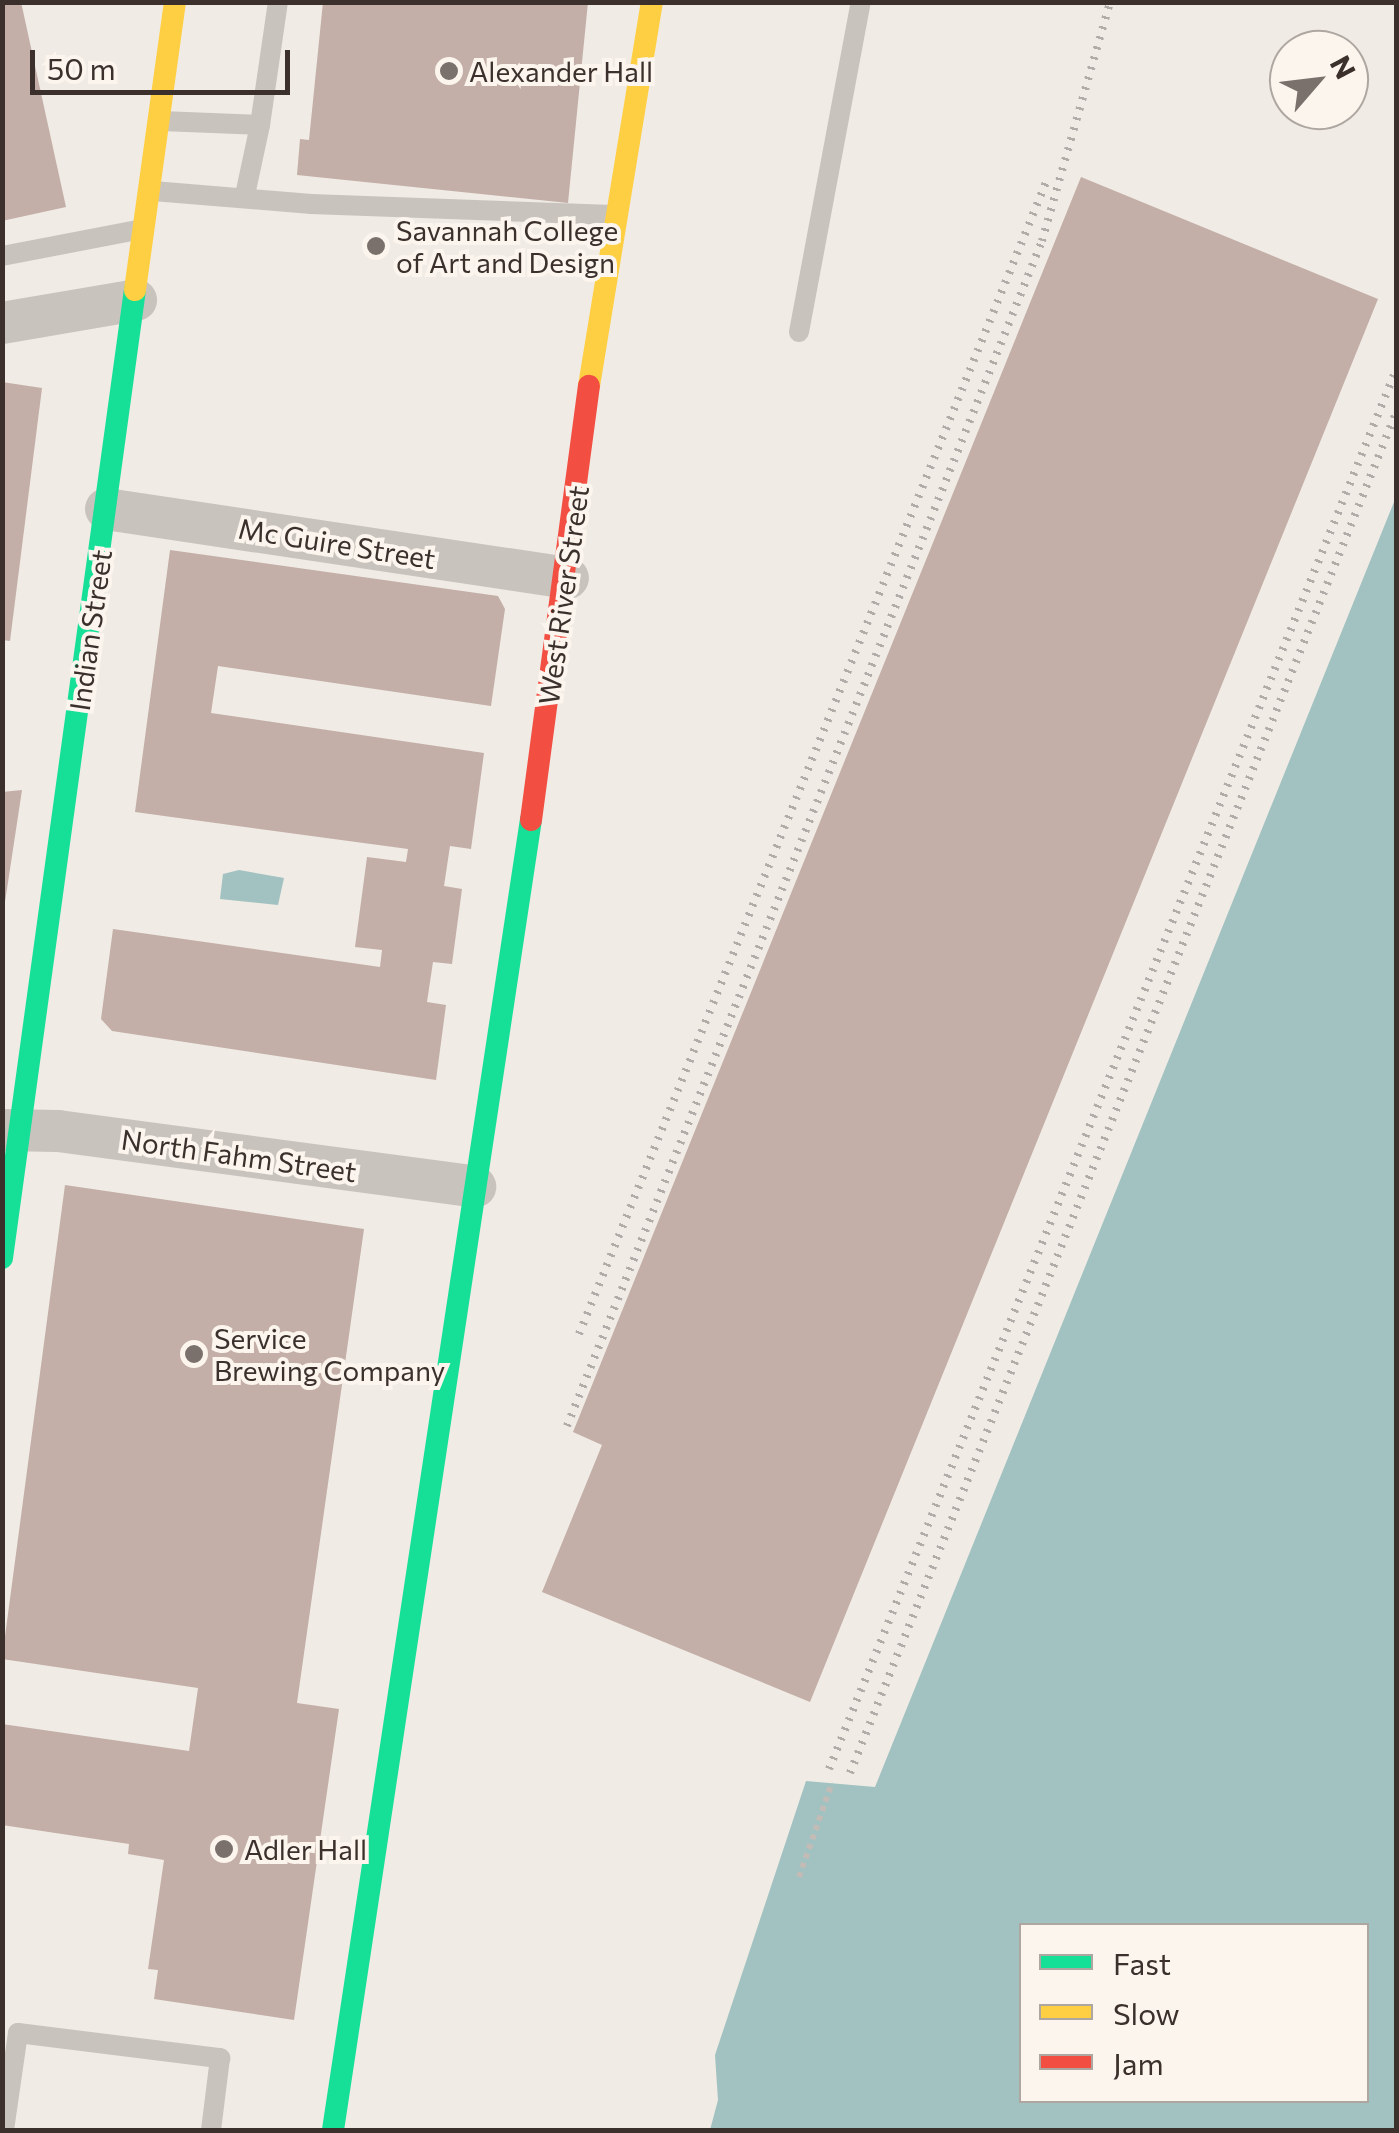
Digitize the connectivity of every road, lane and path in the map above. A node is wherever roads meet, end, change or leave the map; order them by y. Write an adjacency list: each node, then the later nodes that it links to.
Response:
1 (174, 2): 5 (street, Indian Street)
2 (278, 2): 6 (lane)
3 (652, 2): 9 (street, West River Street)
4 (861, 2): 14 (lane)
5 (159, 121): 6 (lane); 7 (street, Indian Street)
6 (260, 125): 8 (lane)
7 (151, 190): 8 (lane); 10 (street, Indian Street)
8 (245, 195): 9 (lane)
9 (616, 215): 16 (street, West River Street)
10 (146, 228): 11 (lane); 12 (street, Indian Street)
11 (2, 256)
12 (136, 300): 13 (street); 15 (street, Indian Street)
13 (2, 323)
14 (798, 332)
15 (106, 509): 16 (street, Mc Guire Street); 17 (street, Indian Street)
16 (568, 578): 18 (street, West River Street)
17 (12, 1128): 18 (street, North Fahm Street); 19 (street, Indian Street)
18 (475, 1187): 24 (street, West River Street)
19 (2, 1258)
20 (832, 1783): 21 (path)
21 (799, 1876)
22 (4, 2130): 23 (lane)
23 (211, 2130)
24 (333, 2130)

